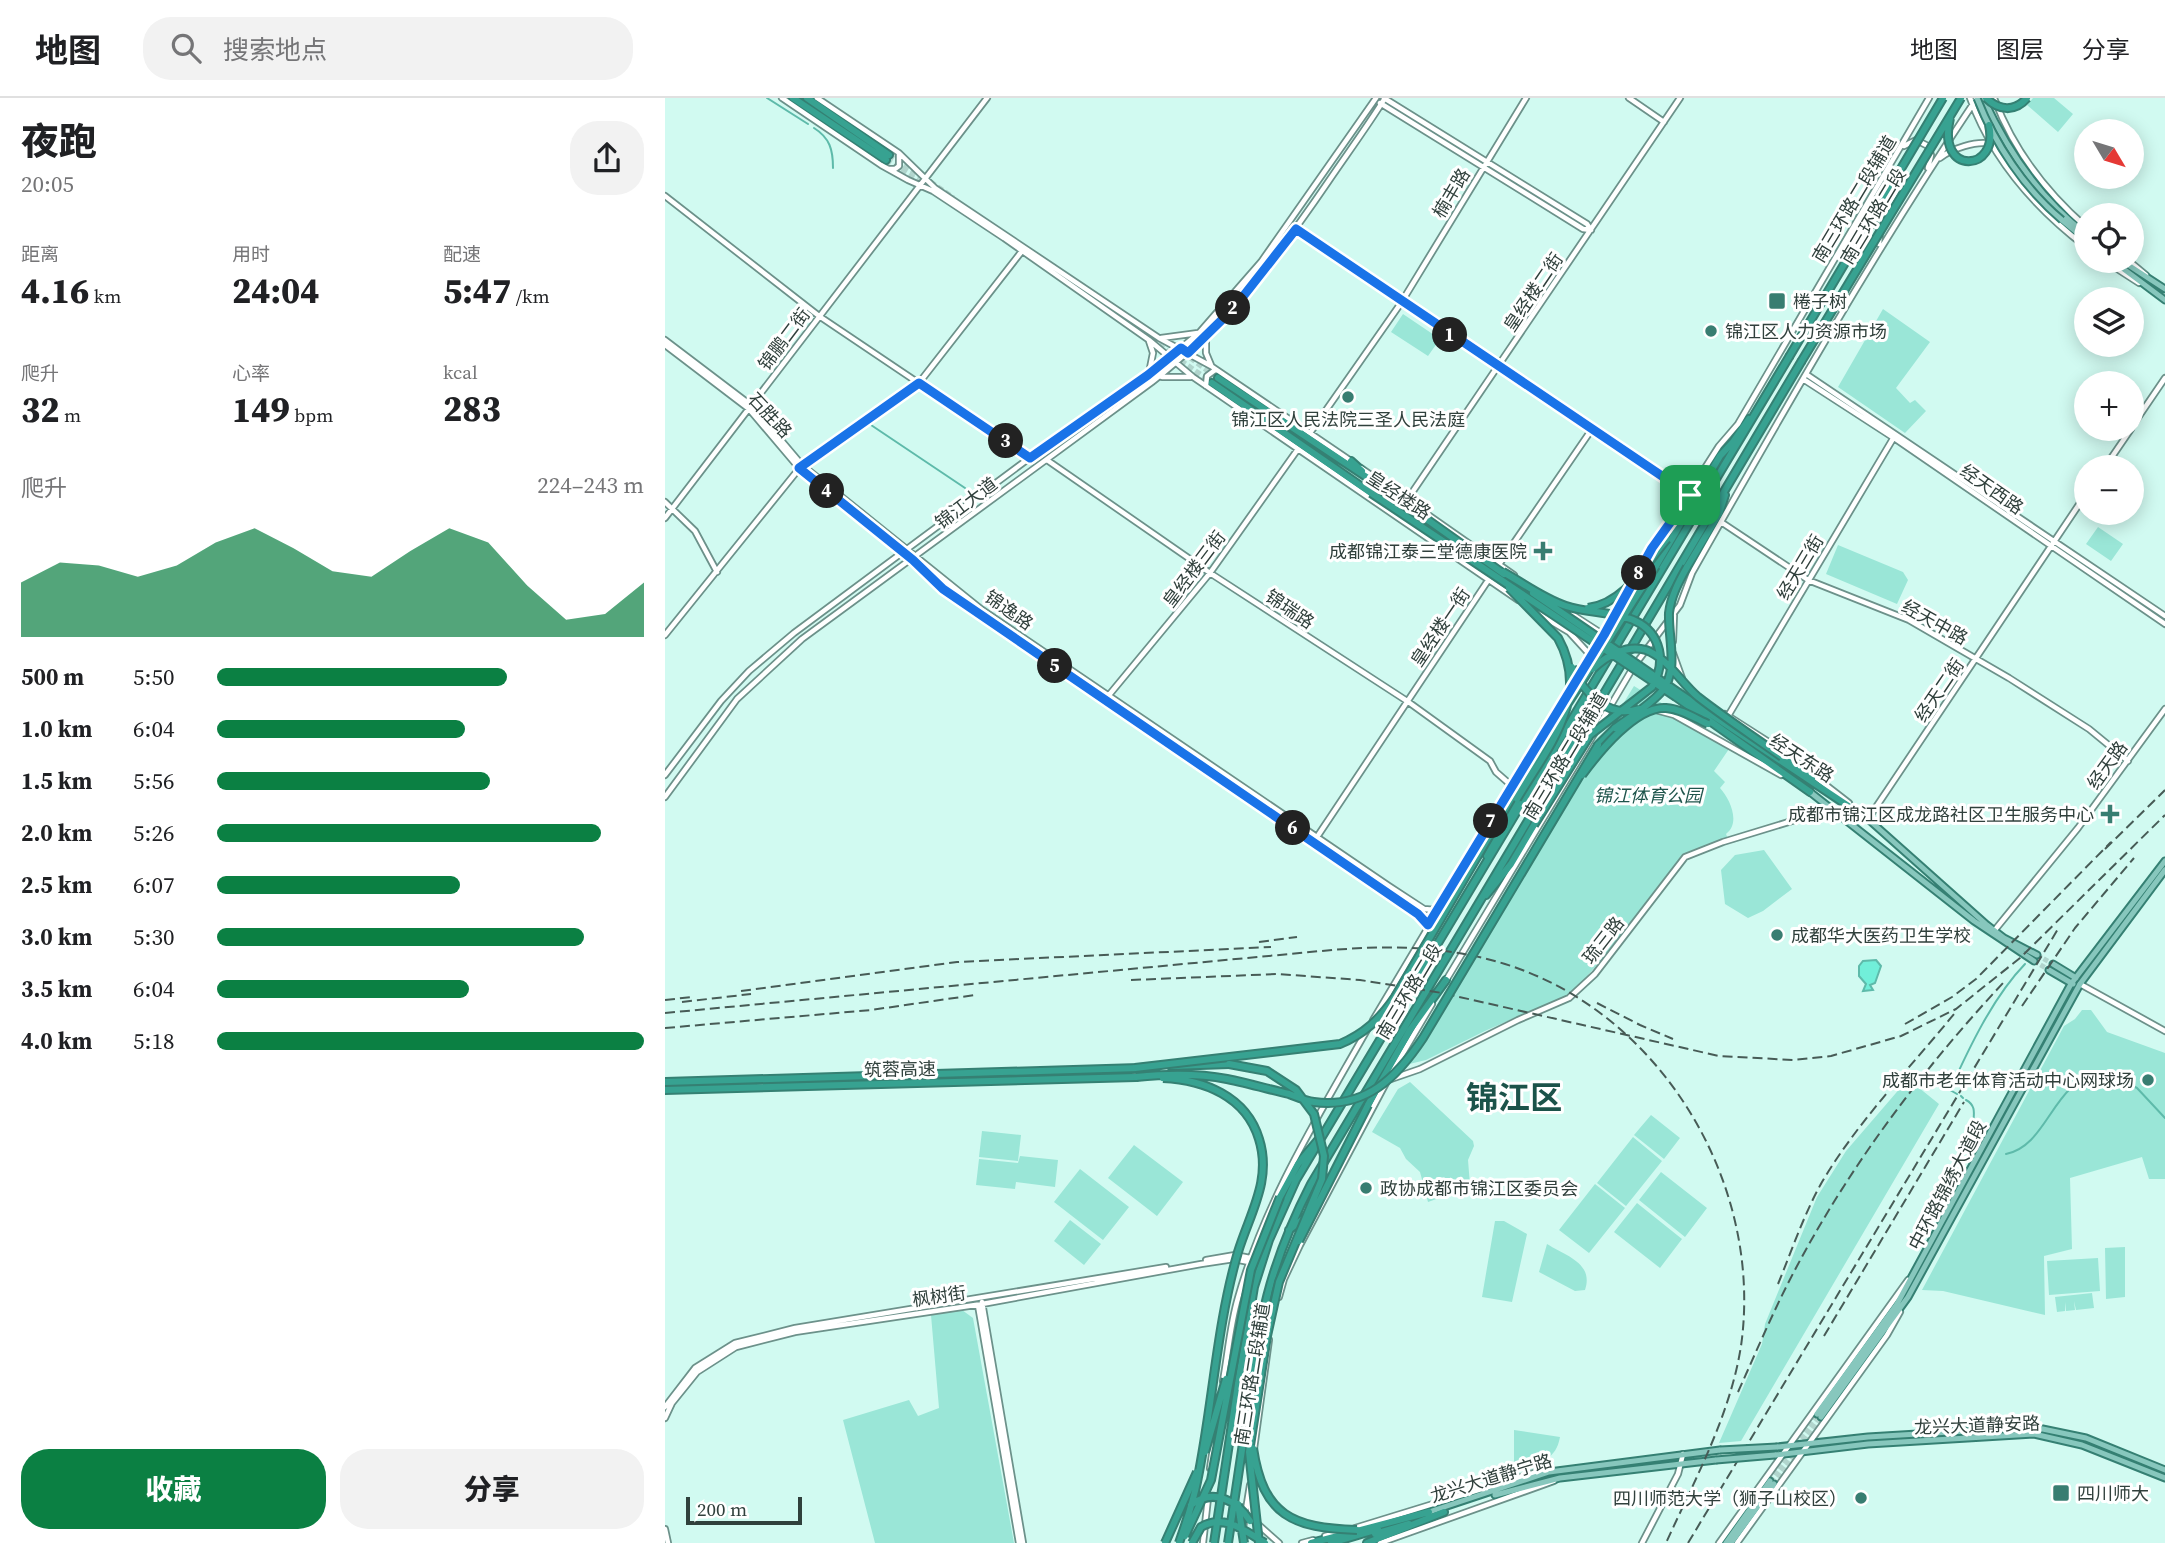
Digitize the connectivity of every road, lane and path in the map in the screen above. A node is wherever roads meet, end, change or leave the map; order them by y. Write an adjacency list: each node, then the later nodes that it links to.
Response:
1 (782, 98): 28 (street)
2 (793, 98): 3 (highway)
3 (807, 98)
4 (817, 98): 24 (street)
5 (987, 98): 30 (street, 锦鹏二街)
6 (1375, 98): 18 (street); 54 (street, 锦江大道)
7 (1526, 98): 25 (street, 楠丰路)
8 (1629, 98): 21 (street)
9 (1680, 98): 21 (street, 皇经楼二街)
10 (1929, 98): 26 (street, 南三环路二段辅道)
11 (1943, 98): 72 (highway, 南三环路二段, bridge)
12 (1961, 98): 20 (highway, 南三环路二段, bridge)
13 (1970, 98): 19 (street)
14 (1977, 98): 19 (street, 南三环路二段辅道); 22 (main road, bridge)
15 (1985, 98): 17 (highway, bridge); 35 (main road)
16 (1994, 98): 34 (street)
17 (2027, 98)
18 (1384, 99): 25 (street); 27 (street); 38 (street, 锦江大道)
19 (1972, 105): 23 (street); 29 (street, 南三环路二段辅道)
20 (1952, 113): 22 (highway, bridge); 87 (highway, 南三环路二段, bridge)
21 (1664, 122): 39 (street, 皇经楼二街)
22 (1989, 125): 35 (main road, bridge)
23 (1993, 145): 29 (street); 40 (street)
24 (899, 153): 28 (street); 30 (street)
25 (1487, 160): 27 (street, 楠丰路); 39 (street)
26 (1893, 162): 32 (street); 41 (street, 南三环路二段辅道)
27 (1484, 166): 39 (street); 52 (street, 楠丰路)
28 (889, 169): 31 (street)
29 (1927, 175): 32 (street, 南三环路二段辅道)
30 (925, 178): 31 (street, 锦鹏二街); 56 (street)
31 (920, 185): 42 (street); 53 (street, 锦鹏二街)
32 (1916, 191): 43 (street, 南三环路二段辅道)
33 (665, 196): 53 (street)
34 (2074, 216)
35 (2063, 217): 36 (main road); 37 (main road)
36 (2074, 225)
37 (2074, 228)
38 (1296, 229): 52 (street); 55 (street, 锦江大道)
39 (1591, 230): 63 (street, 皇经楼二街)
40 (2074, 236)
41 (1840, 249): 43 (street); 89 (street, 南三环路二段辅道)
42 (1022, 251): 57 (street); 71 (street)
43 (1874, 258): 66 (street, 南三环路二段辅道)
44 (2122, 273): 49 (street)
45 (2128, 273): 49 (main road)
46 (2143, 273): 48 (main road)
47 (2144, 273): 48 (street)
48 (2146, 275): 50 (main road)
49 (2142, 284): 51 (main road)
50 (2165, 289)
51 (2165, 300)
52 (1401, 303): 63 (street); 76 (street)
53 (819, 316): 71 (street); 73 (street, 锦鹏二街)
54 (1199, 333): 56 (street); 59 (street, 锦江大道)
55 (1206, 336): 60 (street, 锦江大道); 64 (street)
56 (1159, 338): 59 (street)
57 (1149, 340): 61 (street); 65 (street)
58 (665, 342): 73 (street, 石胜路)
59 (1181, 348): 60 (street); 61 (street, 锦江大道)
60 (1188, 353): 62 (street, 锦江大道); 64 (street)
61 (1171, 357): 62 (street); 65 (street, 锦江大道)
62 (1177, 363): 67 (street); 69 (street, 锦江大道)
63 (1500, 367): 75 (street); 90 (street, 皇经楼二街)
64 (1213, 368): 70 (street); 76 (street)
65 (1148, 375): 80 (street, 锦江大道)
66 (1804, 376): 77 (street, 经天西路); 95 (street, 南三环路二段辅道)
67 (1193, 377): 69 (street); 70 (street)
68 (2165, 378): 74 (street)
69 (1152, 382): 81 (street, 锦江大道)
70 (1212, 382): 79 (street); 85 (highway, 皇经楼路); 86 (highway, 皇经楼路)
71 (919, 383): 80 (street); 83 (street)
72 (1765, 399): 78 (highway); 88 (highway, 南三环路二段)
73 (751, 407): 83 (street, 石胜路); 92 (street, 锦鹏二街)
74 (2144, 409)
75 (1593, 429): 89 (street); 103 (street, 皇经楼一街)
76 (1311, 433): 82 (street)
77 (1895, 435): 97 (street, 经天西路); 99 (street, 经天西路); 108 (street, 经天三街)
78 (1733, 442): 88 (highway); 98 (highway)
79 (1298, 449): 84 (street); 105 (street, 皇经楼三街)
80 (1030, 458): 100 (street, 锦江大道)
81 (1047, 460): 102 (street, 锦江大道); 105 (street, 锦瑞路)
82 (1351, 461): 86 (highway); 90 (street)
83 (800, 466): 100 (street); 104 (street)
84 (1323, 467): 85 (highway); 101 (street)
85 (1344, 475): 106 (highway, 皇经楼路, bridge)
86 (1377, 484): 106 (highway, 皇经楼路, bridge)
87 (1729, 484): 124 (highway, bridge); 142 (highway, 南三环路二段)
88 (1711, 489): 141 (highway, 南三环路二段)
89 (1690, 495): 114 (street, 南三环路二段辅道)
90 (1407, 500): 96 (street)
91 (665, 502): 92 (street)
92 (673, 508): 94 (street, 锦鹏二街); 104 (street)
93 (2074, 511): 97 (street, 经天二街)
94 (665, 518)
95 (1721, 522): 108 (street, 经天中路); 110 (street, 南三环路二段辅道)
96 (1460, 536): 101 (street); 103 (street)
97 (2054, 540): 99 (street, 经天二街); 111 (street, 经天西路)
98 (1668, 541): 109 (highway, bridge); 118 (highway, bridge)
99 (2050, 546): 112 (street, 经天西路); 117 (street, 经天二街)
100 (904, 550): 102 (street); 130 (street, 锦江大道)
101 (1448, 552): 107 (street)
102 (916, 558): 121 (street); 133 (street, 锦江大道)
103 (1499, 564): 107 (street, 皇经楼一街); 114 (street)
104 (717, 572): 113 (street)
105 (1210, 573): 121 (street, 皇经楼三街); 122 (street, 锦瑞路)
106 (1500, 575): 109 (highway, bridge); 115 (highway, bridge); 120 (highway, 皇经楼路, bridge)
107 (1488, 580): 116 (street); 122 (street, 皇经楼一街)
108 (1808, 580): 117 (street, 经天中路); 127 (street, 经天三街)
109 (1583, 609): 142 (highway, bridge)
110 (1674, 614): 119 (street); 123 (street, 南三环路二段辅道)
111 (2165, 616)
112 (2165, 624)
113 (665, 635)
114 (1604, 635): 116 (street, 南三环路二段辅道)
115 (1563, 648): 124 (highway, bridge); 141 (highway, bridge)
116 (1591, 656): 131 (street, 南三环路二段辅道)
117 (1976, 661): 129 (street, 经天中路); 137 (street, 经天二街)
118 (1585, 678): 134 (highway, bridge); 151 (highway, bridge)
119 (1682, 679): 126 (street); 127 (street)
120 (1678, 695): 128 (highway, 经天东路); 134 (highway, 经天东路)
121 (1107, 698): 138 (street)
122 (1406, 702): 131 (street, 锦瑞路); 138 (street, 皇经楼一街)
123 (1613, 705): 126 (street); 147 (street, 南三环路二段辅道)
124 (1644, 707): 135 (highway, bridge)
125 (2165, 709): 129 (street, 经天路)
126 (1662, 711): 132 (street)
127 (1728, 716): 137 (street)
128 (1755, 752): 132 (highway, 经天东路); 135 (highway, bridge)
129 (2129, 761): 145 (street, 经天路)
130 (665, 775)
131 (1512, 786): 143 (street, 南三环路二段辅道)
132 (1810, 792): 136 (main road, 经天东路)
133 (665, 797)
134 (1838, 799): 137 (highway, 经天东路)
135 (1563, 802): 152 (highway, bridge)
136 (1827, 806): 145 (main road, 经天东路); 153 (street, 琉三路)
137 (1868, 819): 145 (main road, 经天东路)
138 (1315, 840): 143 (street); 144 (street)
139 (2165, 861): 148 (main road, 中环路锦绣大道段)
140 (2165, 870): 148 (main road, 中环路锦绣大道段)
141 (1467, 898): 156 (highway, 南三环路二段)
142 (1478, 904): 159 (highway, 南三环路二段)
143 (1436, 910): 144 (street, 南三环路二段辅道)
144 (1428, 925): 160 (street, 南三环路二段辅道)
145 (1993, 933): 146 (main road, 经天东路)
146 (2035, 958)
147 (1445, 981): 153 (street, 南三环路二段辅道); 161 (highway, bridge)
148 (2078, 981): 149 (main road); 149 (main road); 150 (street); 166 (main road, 中环路锦绣大道段)
149 (2071, 984): 166 (main road, 中环路锦绣大道段)
150 (2165, 1031)
151 (1135, 1068): 154 (highway, 筑蓉高速); 161 (highway, bridge)
152 (1136, 1077): 155 (highway, 筑蓉高速); 196 (highway, bridge)
153 (1387, 1080): 157 (street, 南三环路二段辅道)
154 (665, 1082)
155 (665, 1090)
156 (1328, 1130): 164 (highway, bridge); 199 (highway, 南三环路二段, bridge)
157 (1348, 1157): 158 (street); 162 (street, 南三环路二段辅道)
158 (1313, 1210): 159 (highway); 162 (street)
159 (1287, 1231): 177 (highway, 南三环路二段, bridge)
160 (1249, 1260): 163 (street, 枫树街); 185 (street, 南三环路二段辅道)
161 (1286, 1264): 168 (highway, bridge)
162 (1284, 1279): 181 (street, 南三环路二段辅道)
163 (979, 1302): 165 (street, 枫树街); 167 (street, 枫树街); 194 (street)
164 (1234, 1350): 190 (highway, bridge); 196 (highway, bridge)
165 (665, 1407)
166 (1819, 1416): 169 (street); 170 (street)
167 (665, 1418)
168 (1253, 1427): 189 (highway, bridge); 191 (highway, bridge)
169 (1809, 1444): 170 (main road, 龙兴大道静安路); 171 (street); 175 (main road, 龙兴大道静安路)
170 (1789, 1446): 172 (main road, 龙兴大道静宁路, bridge); 173 (street)
171 (1803, 1453): 173 (main road, 龙兴大道静安路); 179 (main road, 龙兴大道静安路); 180 (street)
172 (1683, 1454): 174 (street); 176 (main road, 龙兴大道静宁路)
173 (1783, 1454): 174 (main road, 龙兴大道静宁路, bridge); 180 (street)
174 (1682, 1464): 178 (main road, 龙兴大道静宁路); 209 (street)
175 (2165, 1469)
176 (1549, 1472): 184 (main road, 龙兴大道静宁路); 192 (street)
177 (1237, 1478): 200 (highway, 南三环路二段, bridge); 201 (highway, bridge)
178 (1560, 1478): 183 (main road, 龙兴大道静宁路); 208 (street)
179 (2165, 1478)
180 (1772, 1481): 210 (street); 211 (main road); 212 (street)
181 (1250, 1491): 182 (street, 南三环路二段辅道); 203 (street)
182 (1245, 1509): 185 (street); 201 (street, 南三环路二段辅道)
183 (1444, 1511): 186 (highway)
184 (1429, 1512): 186 (highway)
185 (1207, 1514): 187 (street, 南三环路二段辅道)
186 (1408, 1523): 189 (highway); 205 (highway); 206 (highway); 207 (highway)
187 (1206, 1524): 197 (street); 198 (street, 南三环路二段辅道)
188 (665, 1529): 193 (street)
189 (1357, 1530): 192 (highway)
190 (1170, 1532): 191 (highway, bridge); 195 (highway, bridge)
191 (1259, 1540)
192 (1313, 1542): 204 (street)
193 (669, 1543)
194 (1021, 1543)
195 (1165, 1543)
196 (1180, 1543)
197 (1192, 1543): 202 (highway, bridge)
198 (1203, 1543)
199 (1215, 1543)
200 (1228, 1543)
201 (1243, 1543)
202 (1265, 1543)
203 (1279, 1543)
204 (1302, 1543)
205 (1331, 1543)
206 (1343, 1543)
207 (1367, 1543)
208 (1380, 1543)
209 (1641, 1543)
210 (1719, 1543)
211 (1729, 1543)
212 (1737, 1543)

